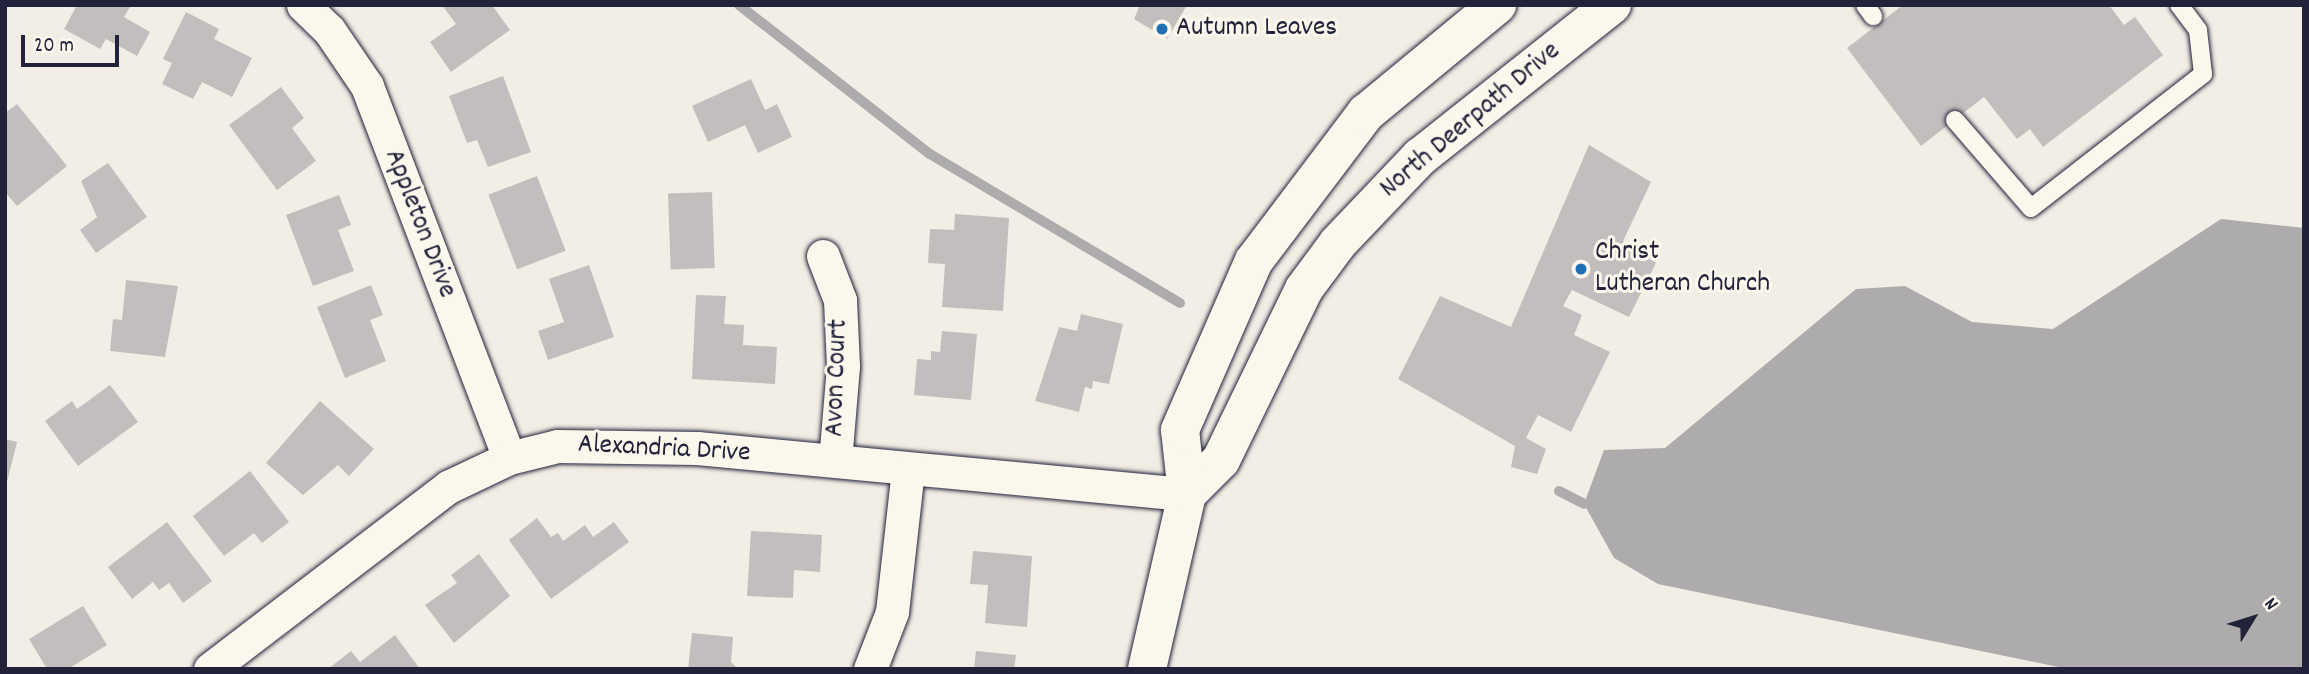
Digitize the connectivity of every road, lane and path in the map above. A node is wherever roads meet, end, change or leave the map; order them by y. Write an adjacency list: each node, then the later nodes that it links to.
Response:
1 (303, 5): 7 (street, Appleton Drive)
2 (1497, 5): 10 (street)
3 (1612, 5): 10 (street, North Deerpath Drive)
4 (2179, 5): 5 (lane)
5 (1955, 120)
6 (823, 256): 8 (street, Avon Court)
7 (509, 458): 8 (street, Alexandria Drive); 11 (street, Alexandria Drive)
8 (835, 461): 9 (street, Alexandria Drive)
9 (908, 469): 10 (street, Alexandria Drive); 12 (street)
10 (1186, 494): 13 (street)
11 (217, 667)
12 (870, 669)
13 (1147, 669)

